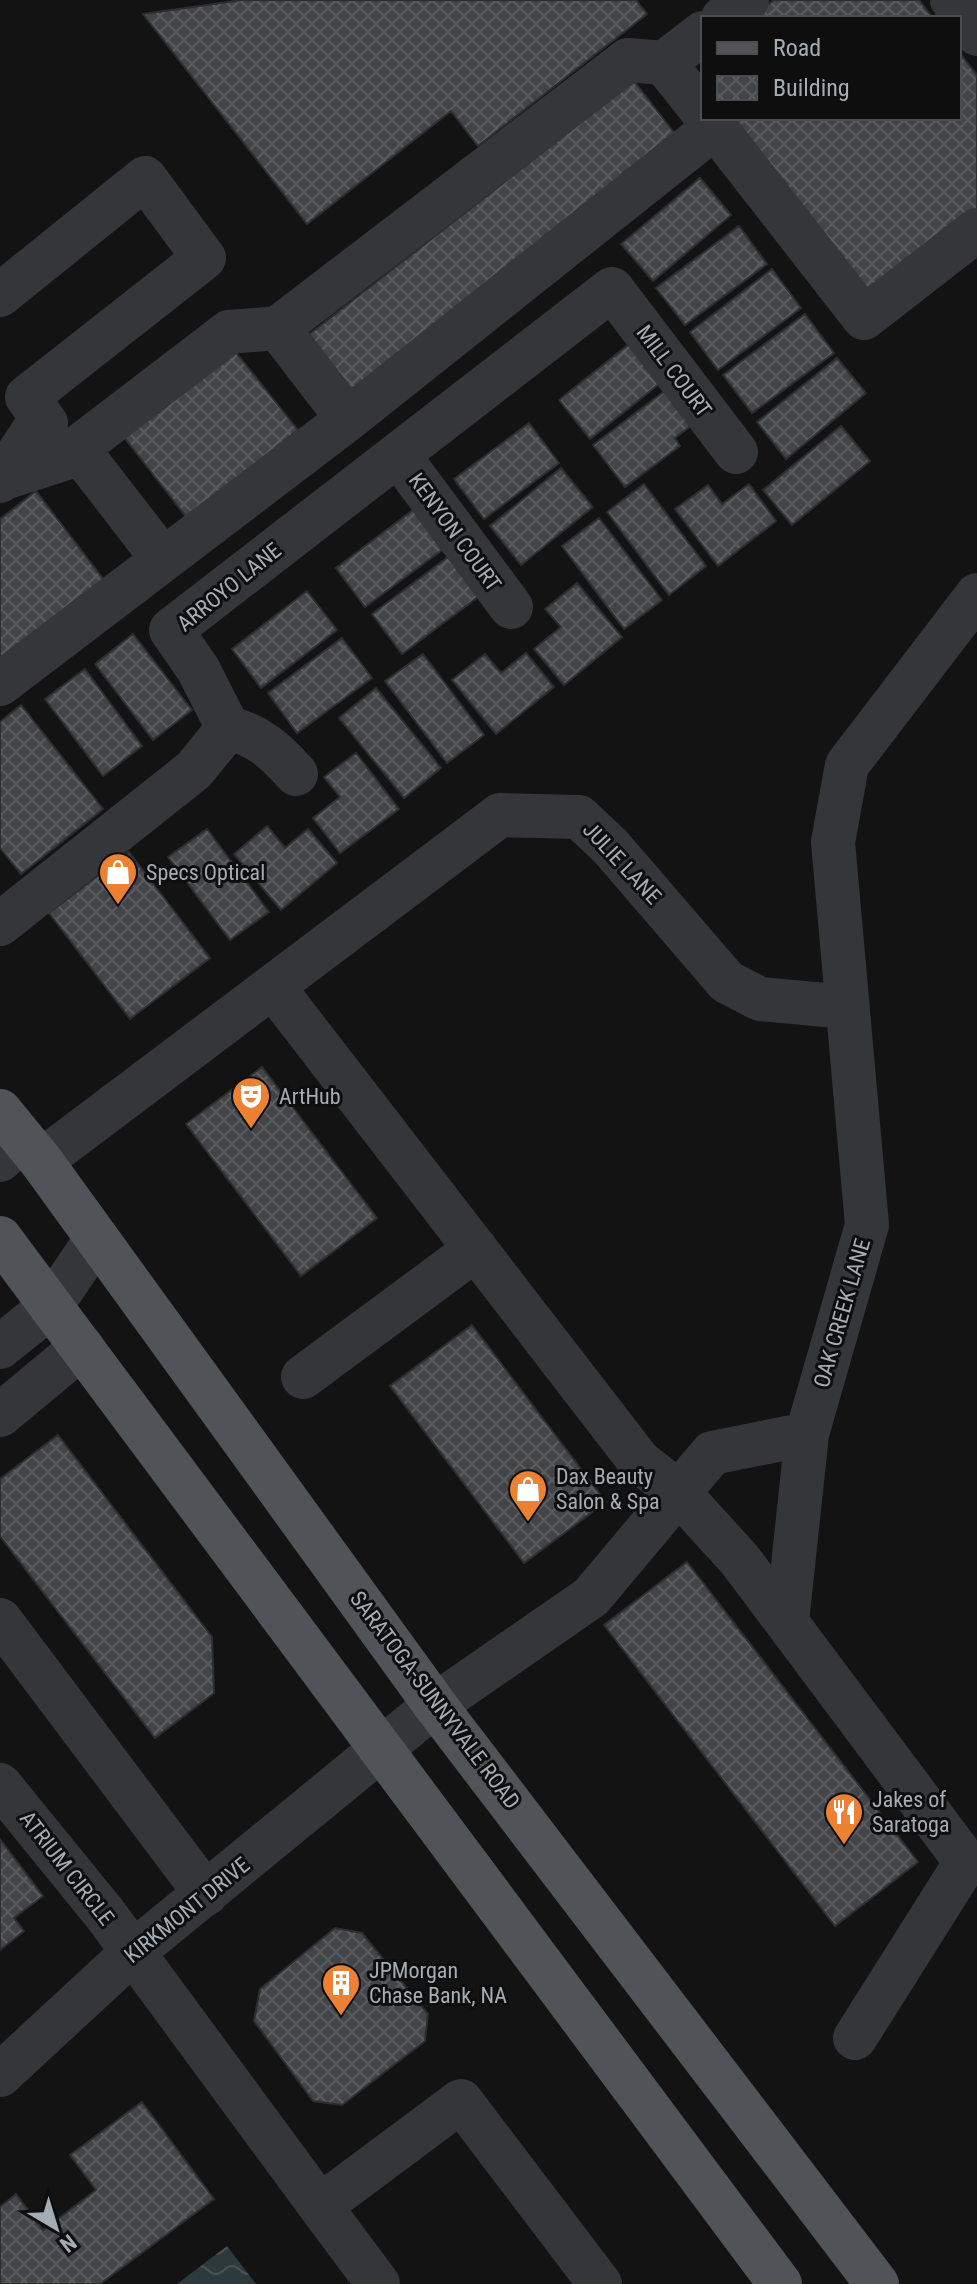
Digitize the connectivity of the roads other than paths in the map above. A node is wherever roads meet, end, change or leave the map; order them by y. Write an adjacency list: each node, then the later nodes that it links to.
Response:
1 (747, 0): 3 (street)
2 (952, 0): 4 (street)
3 (726, 16)
4 (977, 34)
5 (701, 35): 6 (street)
6 (664, 63): 7 (street); 13 (street)
7 (701, 109)
8 (708, 120): 14 (street)
9 (710, 120): 10 (street)
10 (977, 230)
11 (612, 289): 16 (street, MILL COURT); 17 (street, ARROYO LANE)
12 (0, 295): 18 (street)
13 (278, 328): 14 (street); 15 (street)
14 (348, 419): 19 (street)
15 (77, 448): 18 (street); 19 (street)
16 (736, 452)
17 (399, 456): 21 (street, KENYON COURT); 23 (street, ARROYO LANE)
18 (2, 479)
19 (162, 558): 22 (street)
20 (977, 595): 27 (street, OAK CREEK LANE)
21 (511, 607)
22 (0, 684)
23 (228, 728): 24 (street); 25 (street)
24 (296, 774)
25 (0, 924)
26 (274, 988): 27 (street, JULIE LANE); 28 (street, JULIE LANE); 31 (street)
27 (847, 1007): 37 (street, OAK CREEK LANE)
28 (16, 1143): 30 (main road, SARATOGA-SUNNYVALE ROAD)
29 (0, 1238): 32 (main road)
30 (97, 1238): 32 (street); 41 (main road, SARATOGA-SUNNYVALE ROAD)
31 (476, 1249): 35 (street); 38 (street)
32 (51, 1306): 33 (street); 34 (main road)
33 (0, 1347)
34 (82, 1347): 36 (street); 42 (main road)
35 (303, 1377)
36 (0, 1415)
37 (807, 1434): 38 (street); 40 (street, OAK CREEK LANE)
38 (678, 1492): 40 (street); 41 (street)
39 (0, 1620): 44 (street)
40 (787, 1622): 46 (street)
41 (435, 1705): 42 (street); 52 (main road, SARATOGA-SUNNYVALE ROAD)
42 (381, 1752): 44 (street, KIRKMONT DRIVE); 51 (main road)
43 (0, 1785): 45 (street, ATRIUM CIRCLE)
44 (206, 1894): 45 (street, KIRKMONT DRIVE)
45 (132, 1953): 47 (street, KIRKMONT DRIVE); 48 (street, ATRIUM CIRCLE)
46 (855, 2038)
47 (0, 2075)
48 (320, 2206): 49 (street, ATRIUM CIRCLE); 50 (street)
49 (378, 2284)
50 (600, 2284)
51 (780, 2284)
52 (877, 2284)

